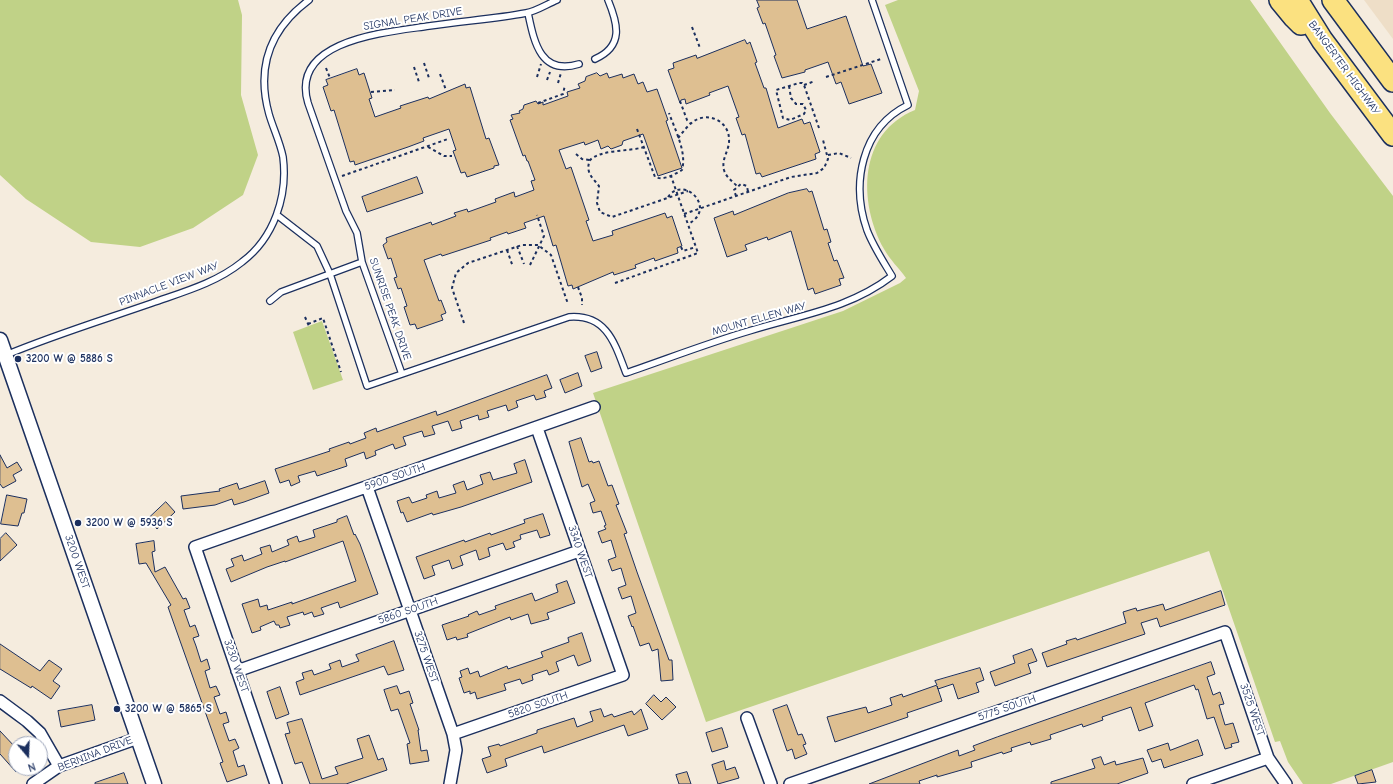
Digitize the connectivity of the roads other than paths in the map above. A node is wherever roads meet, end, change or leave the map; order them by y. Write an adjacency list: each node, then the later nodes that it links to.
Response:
1 (309, 0): 15 (lane, PINNACLE VIEW WAY)
2 (556, 0): 8 (lane, SIGNAL PEAK DRIVE)
3 (608, 0): 10 (lane)
4 (872, 0): 21 (lane, MOUNT ELLEN WAY)
5 (1280, 0): 9 (highway)
6 (1296, 0): 9 (highway, BANGERTER HIGHWAY)
7 (1333, 0): 13 (highway)
8 (528, 13): 11 (lane); 12 (lane, SIGNAL PEAK DRIVE)
9 (1322, 40): 14 (highway, BANGERTER HIGHWAY)
10 (595, 59)
11 (579, 64)
12 (312, 70): 16 (lane, SUNRISE PEAK DRIVE)
13 (1393, 81)
14 (1393, 135)
15 (278, 215): 17 (lane); 20 (lane, PINNACLE VIEW WAY)
16 (362, 262): 17 (lane); 22 (lane, SUNRISE PEAK DRIVE)
17 (330, 274): 18 (lane); 22 (lane)
18 (270, 301)
19 (0, 340): 20 (street, 3200 WEST)
20 (3, 356): 35 (street, 3200 WEST)
21 (626, 373): 22 (lane, SUNRISE PEAK DRIVE)
22 (402, 374)
23 (594, 407): 24 (street, 5900 SOUTH)
24 (537, 428): 25 (street, 5900 SOUTH); 27 (street, 3340 WEST)
25 (367, 487): 26 (street, 5900 SOUTH); 28 (street, 3275 WEST)
26 (195, 547): 30 (street, 3230 WEST)
27 (579, 551): 28 (street, 5860 SOUTH); 31 (street, 3340 WEST)
28 (410, 610): 30 (street, 5860 SOUTH); 34 (street, 3275 WEST)
29 (1225, 632): 36 (street, 3525 WEST); 43 (street, 5775 SOUTH)
30 (237, 671): 40 (street, 3230 WEST)
31 (623, 675): 34 (street, 5820 SOUTH)
32 (0, 701): 37 (street)
33 (747, 718): 42 (street)
34 (452, 734): 41 (street, 3275 WEST)
35 (138, 738): 37 (street, BERNINA DRIVE); 39 (street, 3200 WEST)
36 (1268, 758): 44 (street); 45 (street, 3525 WEST)
37 (58, 766): 38 (street, BERNINA DRIVE)
38 (33, 784)
39 (154, 784)
40 (276, 784)
41 (450, 784)
42 (771, 784)
43 (790, 784)
44 (1193, 784)
45 (1286, 784)

